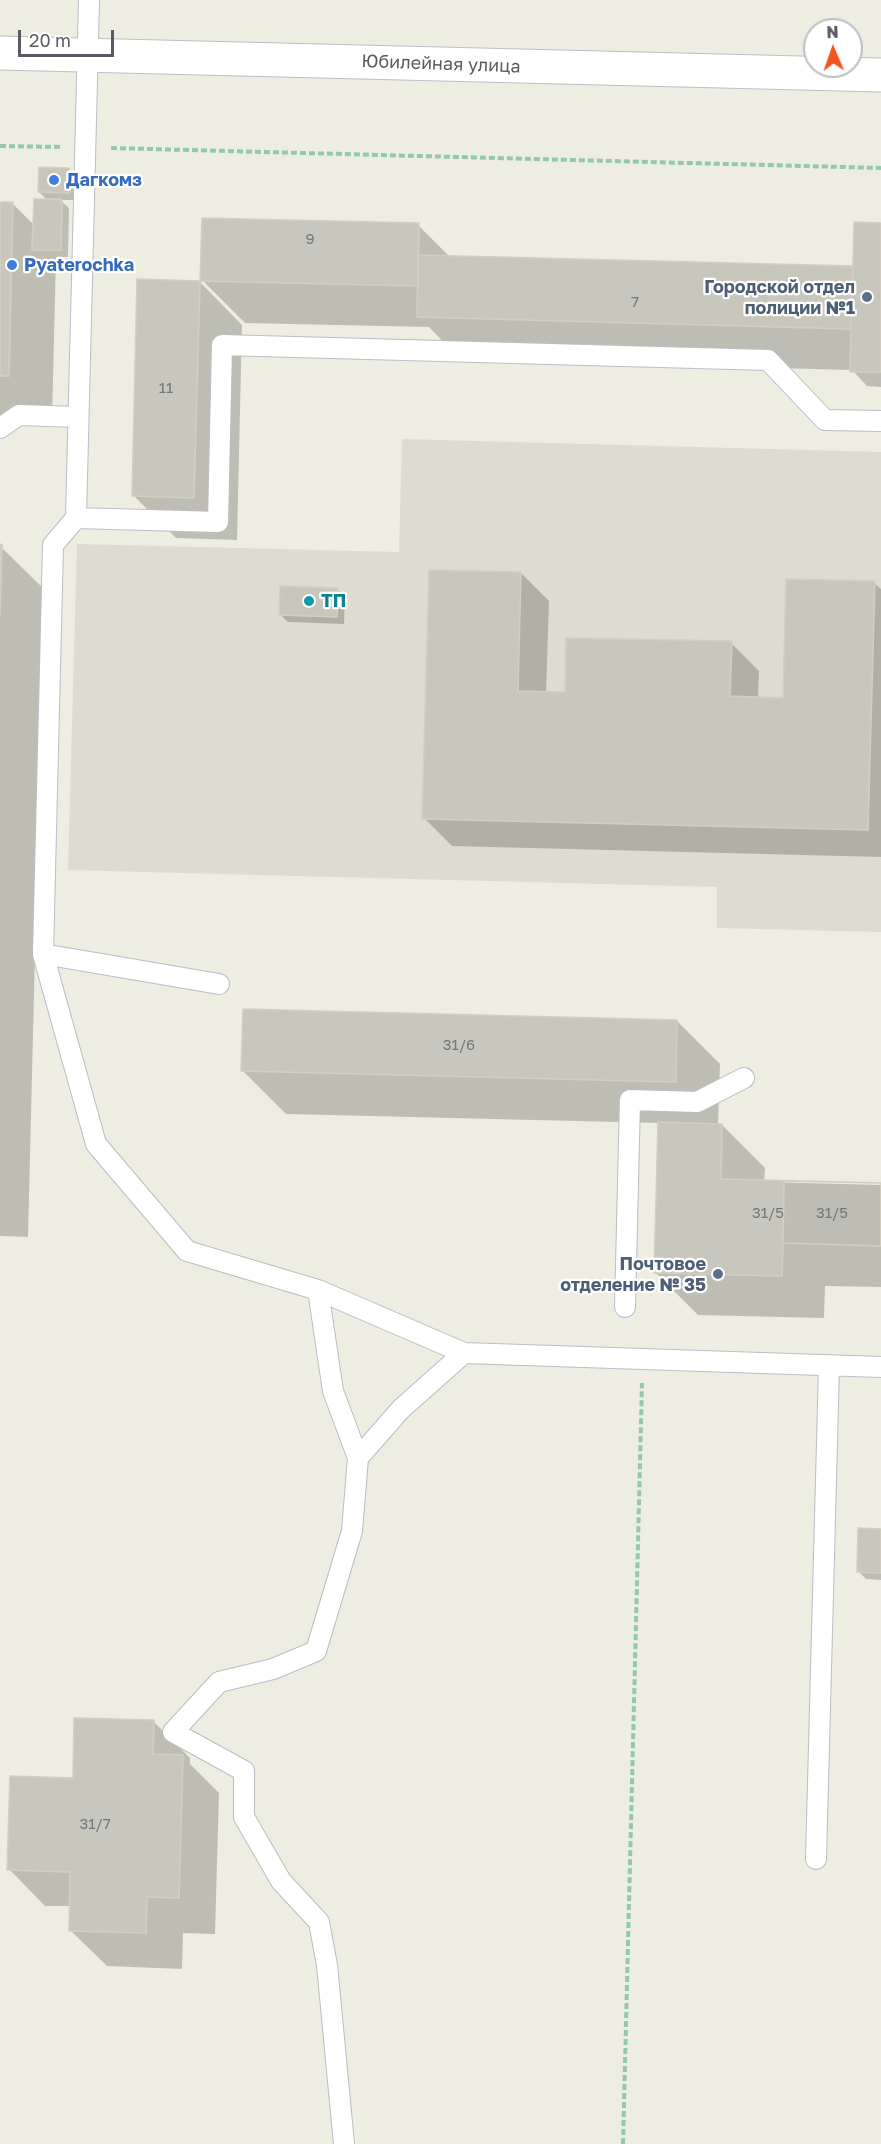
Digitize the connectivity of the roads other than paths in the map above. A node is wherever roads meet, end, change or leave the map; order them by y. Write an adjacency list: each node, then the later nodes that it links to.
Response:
1 (89, 0): 3 (lane)
2 (0, 53): 3 (main road, Юбилейная улица)
3 (88, 55): 4 (main road, Юбилейная улица); 5 (lane)
4 (881, 75)
5 (78, 417): 7 (lane); 8 (lane)
6 (881, 421): 8 (lane)
7 (0, 428)
8 (76, 518): 9 (lane)
9 (43, 954): 10 (lane); 12 (lane)
10 (219, 984)
11 (744, 1078): 13 (lane)
12 (318, 1290): 14 (lane); 17 (lane)
13 (625, 1307)
14 (464, 1353): 15 (lane); 17 (lane)
15 (829, 1366): 16 (lane); 18 (lane)
16 (881, 1367)
17 (358, 1458): 19 (lane)
18 (816, 1859)
19 (344, 2144)

